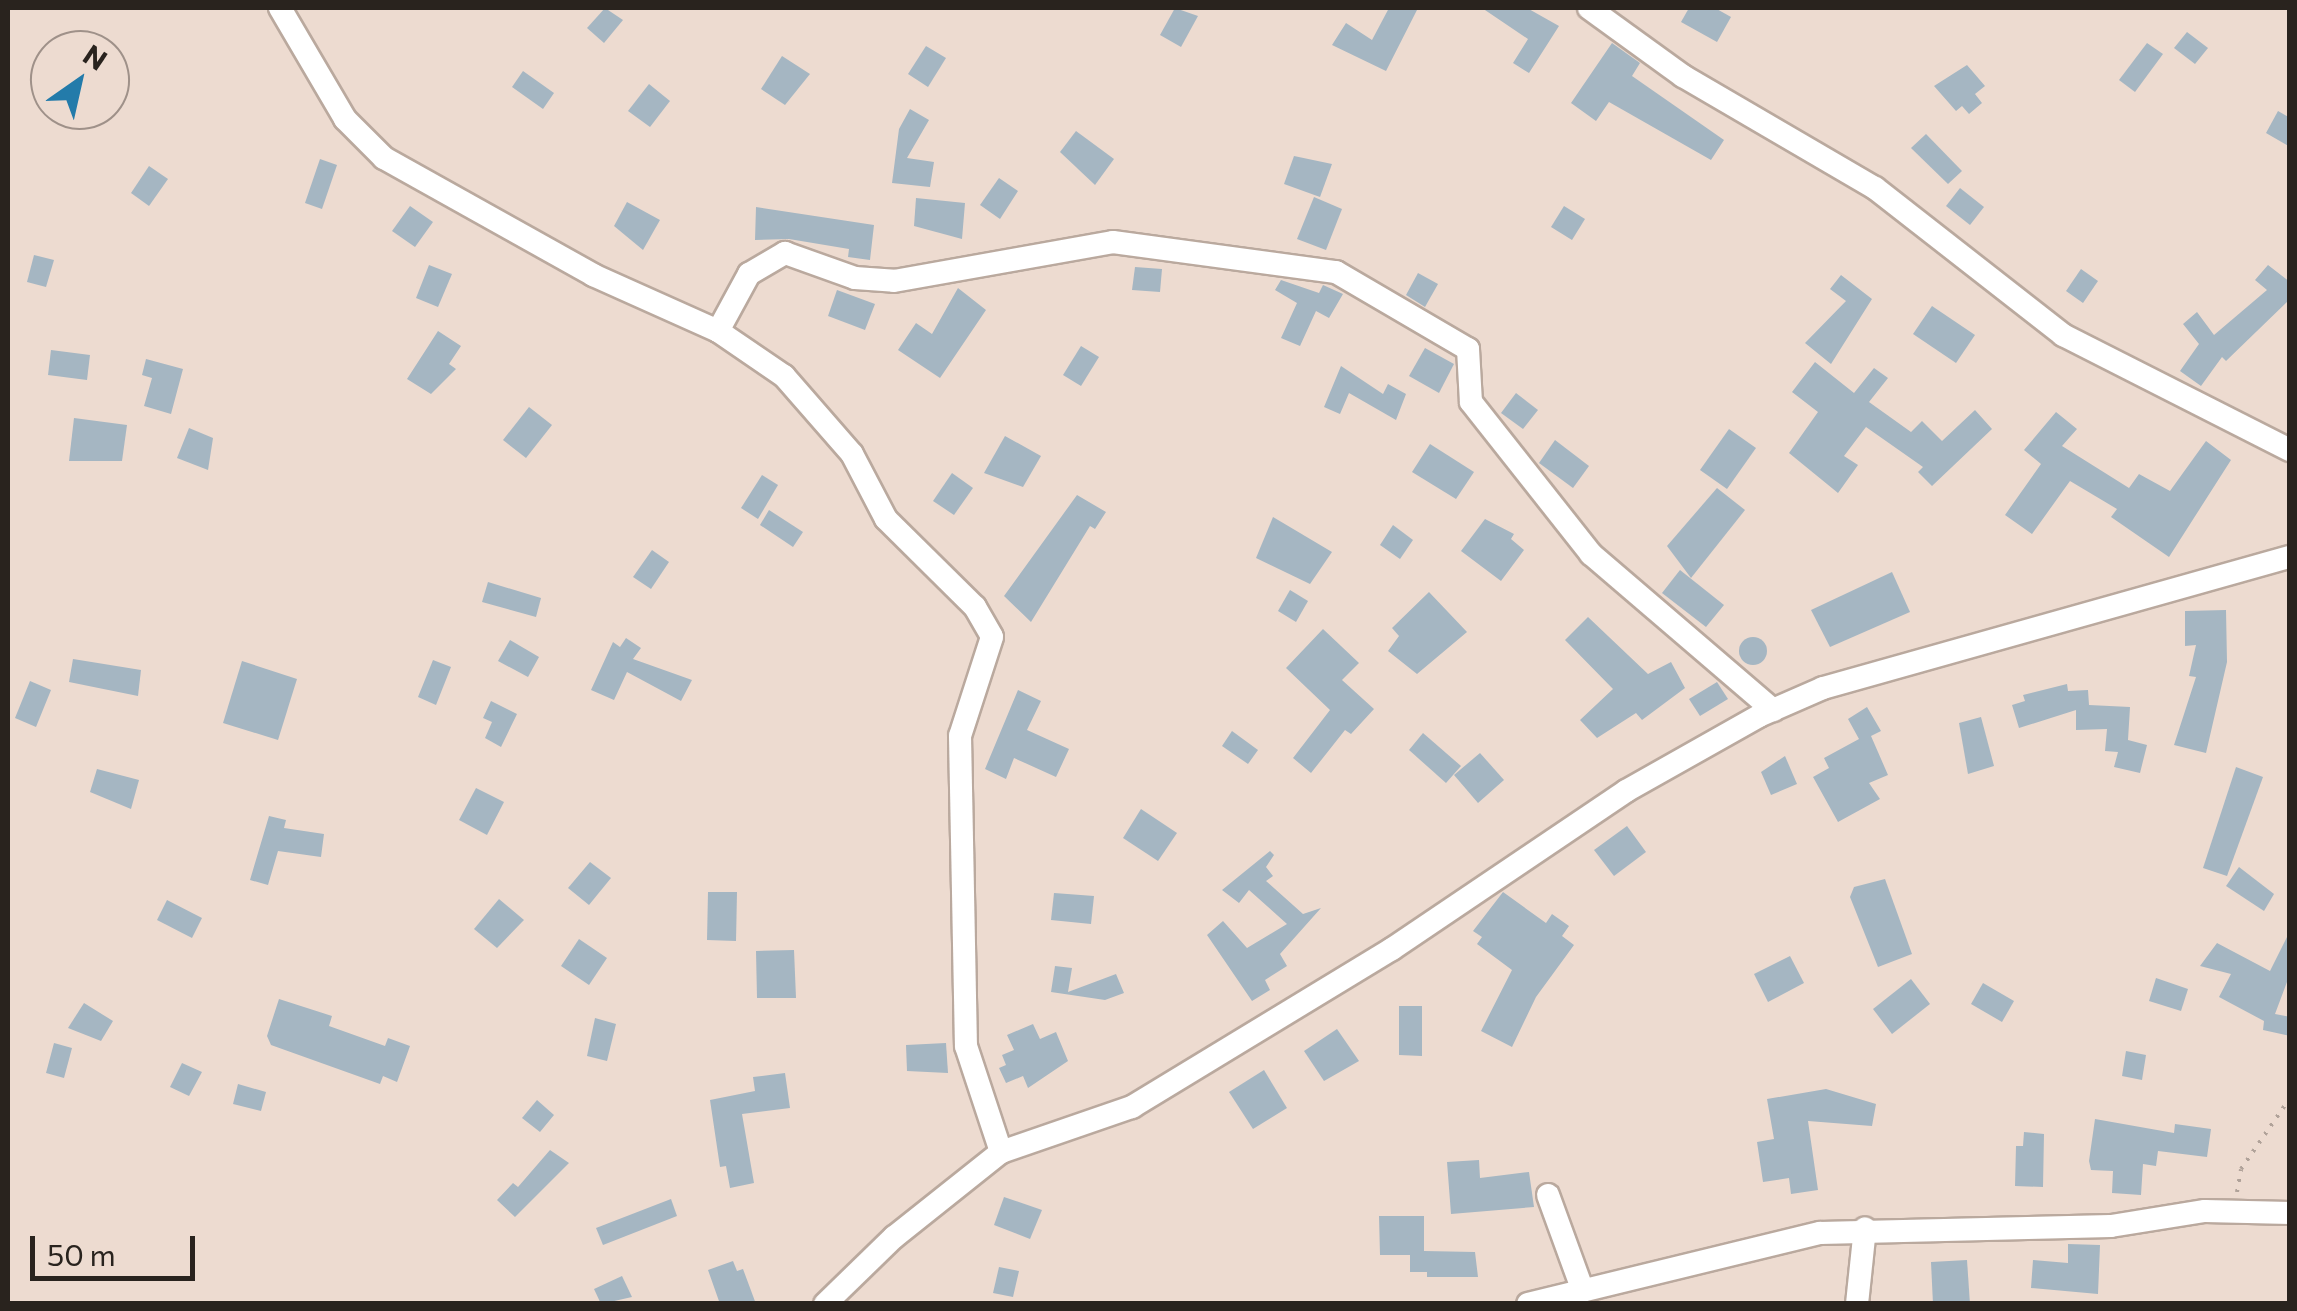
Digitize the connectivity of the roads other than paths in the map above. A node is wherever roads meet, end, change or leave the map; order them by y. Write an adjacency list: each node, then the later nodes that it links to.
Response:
1 (280, 8): 3 (street)
2 (1589, 8): 4 (street)
3 (718, 331): 6 (street); 7 (street)
4 (2290, 450)
5 (2290, 557): 6 (street)
6 (1773, 710): 7 (street)
7 (1001, 1152): 12 (street)
8 (1548, 1195): 11 (street)
9 (2290, 1213): 10 (street)
10 (1865, 1228): 11 (street); 14 (street)
11 (1582, 1291): 13 (street)
12 (826, 1304)
13 (1528, 1304)
14 (1857, 1304)

